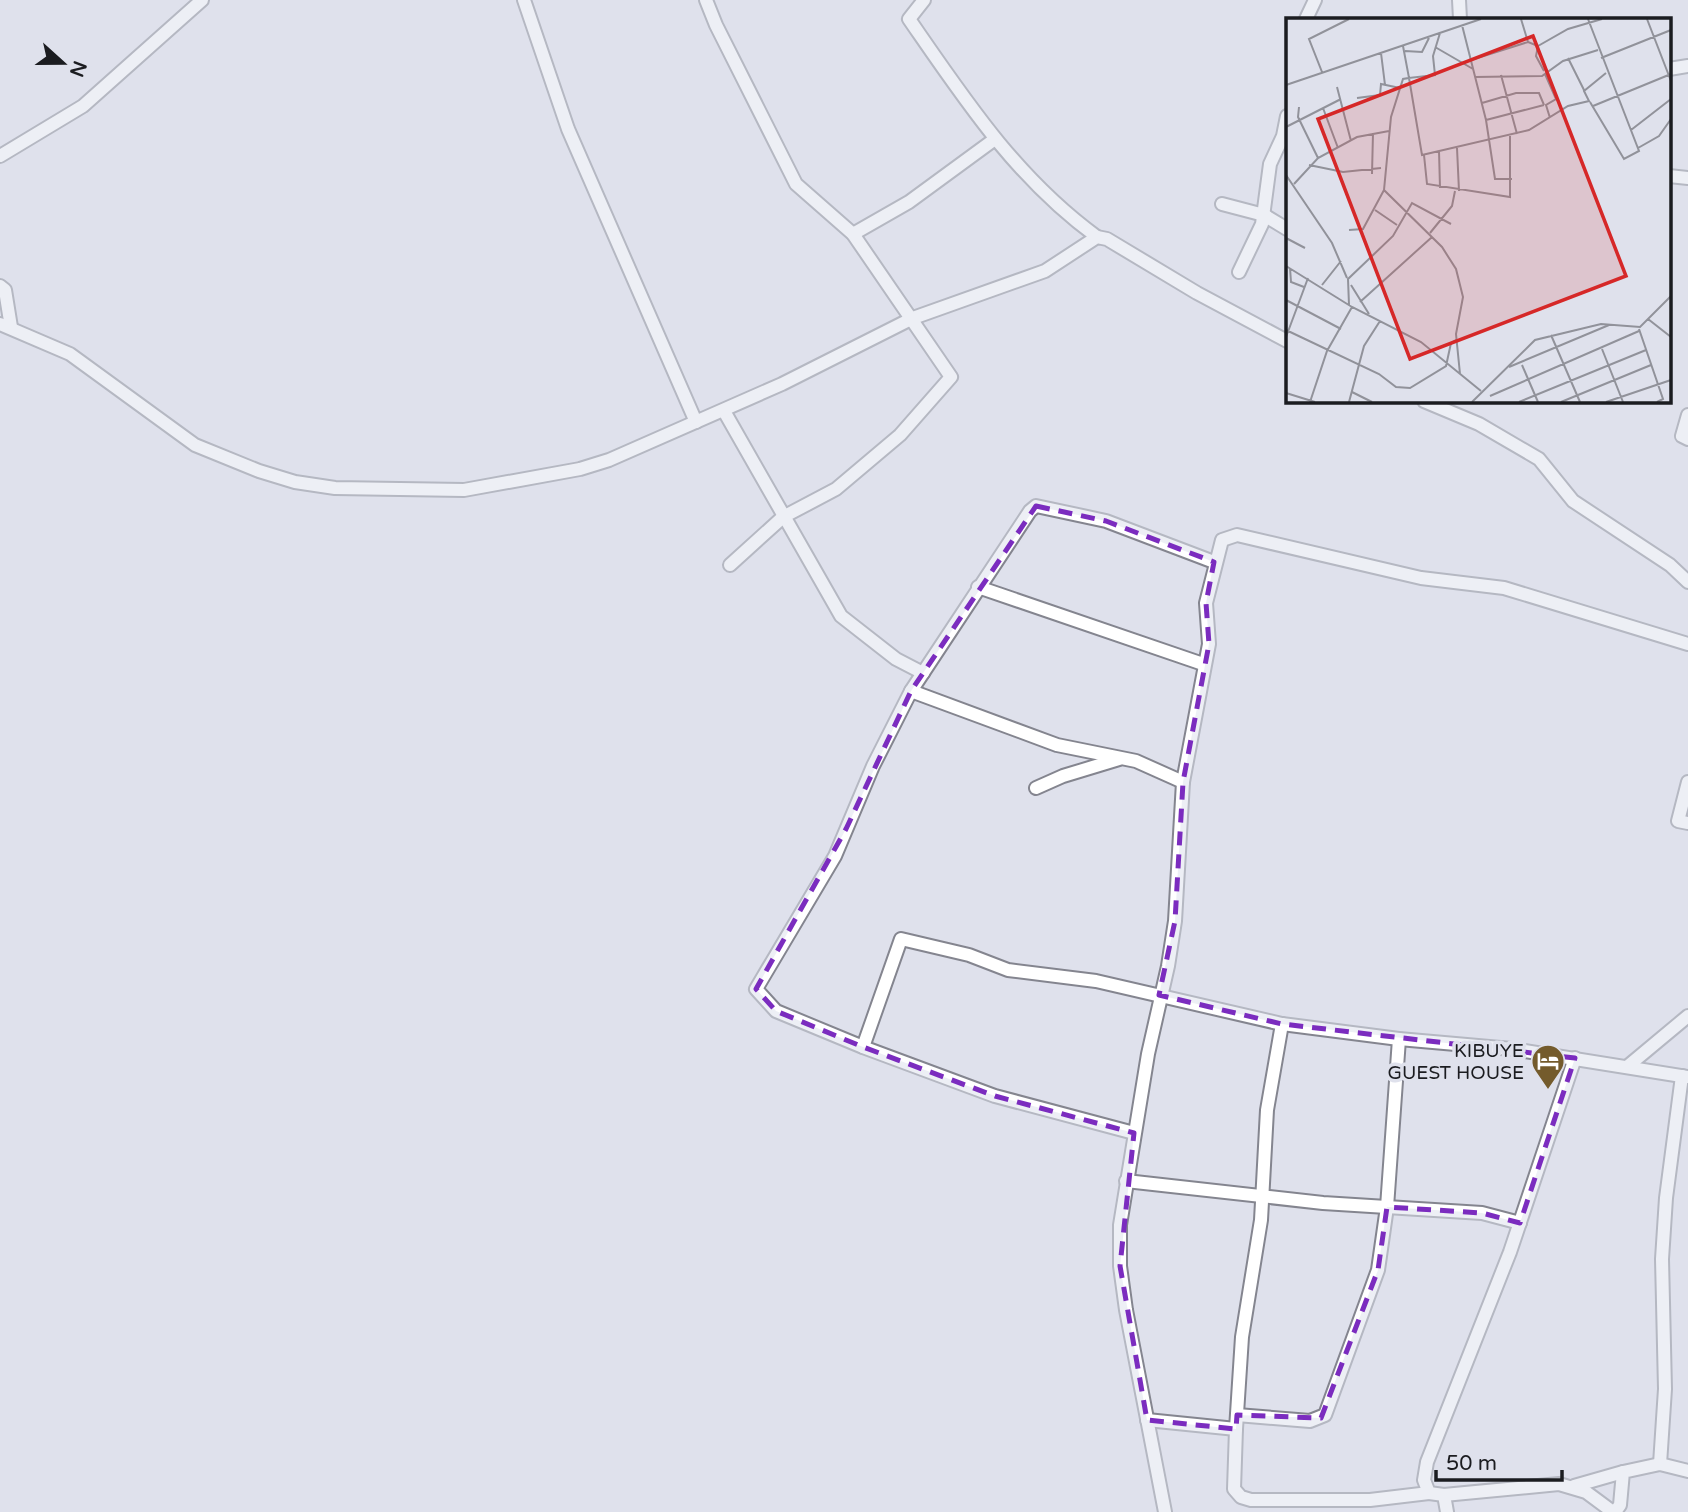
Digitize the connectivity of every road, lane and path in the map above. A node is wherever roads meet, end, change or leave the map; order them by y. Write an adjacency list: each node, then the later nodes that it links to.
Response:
1 (202, 0): 13 (street)
2 (524, 0): 29 (street)
3 (706, 0): 19 (street)
4 (924, 0): 12 (street)
5 (1315, 0): 7 (street)
6 (1459, 0): 8 (street)
7 (1306, 18)
8 (1460, 18)
9 (1688, 66): 10 (street)
10 (1670, 69)
11 (1286, 121): 17 (street)
12 (995, 139): 19 (street); 20 (street)
13 (0, 156)
14 (1670, 176): 15 (street)
15 (1688, 178)
16 (1222, 204): 17 (street)
17 (1264, 215): 18 (street); 21 (street)
18 (1286, 228)
19 (853, 234): 23 (street)
20 (1097, 237): 23 (street); 25 (street)
21 (1239, 272)
22 (0, 286): 24 (street)
23 (912, 318): 27 (street); 31 (street)
24 (6, 326): 29 (street)
25 (1286, 340)
26 (1446, 405): 35 (street)
27 (724, 411): 29 (street); 31 (street)
28 (1688, 415): 30 (street)
29 (696, 422)
30 (1688, 439)
31 (783, 517): 34 (street); 39 (street)
32 (1688, 561): 35 (street)
33 (1214, 562): 36 (street); 37 (street); 38 (street)
34 (730, 565)
35 (1684, 578)
36 (978, 587): 38 (street); 39 (street)
37 (1688, 644)
38 (1203, 664): 42 (street)
39 (923, 673): 40 (street)
40 (911, 691): 41 (street); 50 (street)
41 (1123, 758): 42 (street); 44 (street)
42 (1183, 782): 46 (street)
43 (1688, 782): 45 (street)
44 (1036, 788)
45 (1688, 823)
46 (1159, 995): 48 (street); 50 (street); 54 (street)
47 (1688, 1016): 52 (street)
48 (1282, 1024): 49 (street); 56 (street)
49 (1399, 1039): 51 (street); 57 (street)
50 (863, 1047): 54 (street)
51 (1575, 1058): 52 (street); 58 (street)
52 (1628, 1066): 53 (street)
53 (1685, 1076): 62 (street)
54 (1135, 1133): 55 (street)
55 (1126, 1181): 56 (street); 60 (street)
56 (1262, 1196): 57 (street); 59 (street)
57 (1387, 1207): 58 (street); 59 (street)
58 (1520, 1223): 66 (street)
59 (1237, 1415): 61 (street)
60 (1147, 1420): 61 (street); 68 (street)
61 (1236, 1429): 66 (street)
62 (1660, 1464): 63 (street); 64 (street)
63 (1688, 1471)
64 (1623, 1472): 65 (street); 70 (street)
65 (1574, 1486): 67 (street); 70 (street)
66 (1429, 1493): 67 (street)
67 (1444, 1495): 69 (street)
68 (1164, 1512)
69 (1447, 1512)
70 (1614, 1512)

